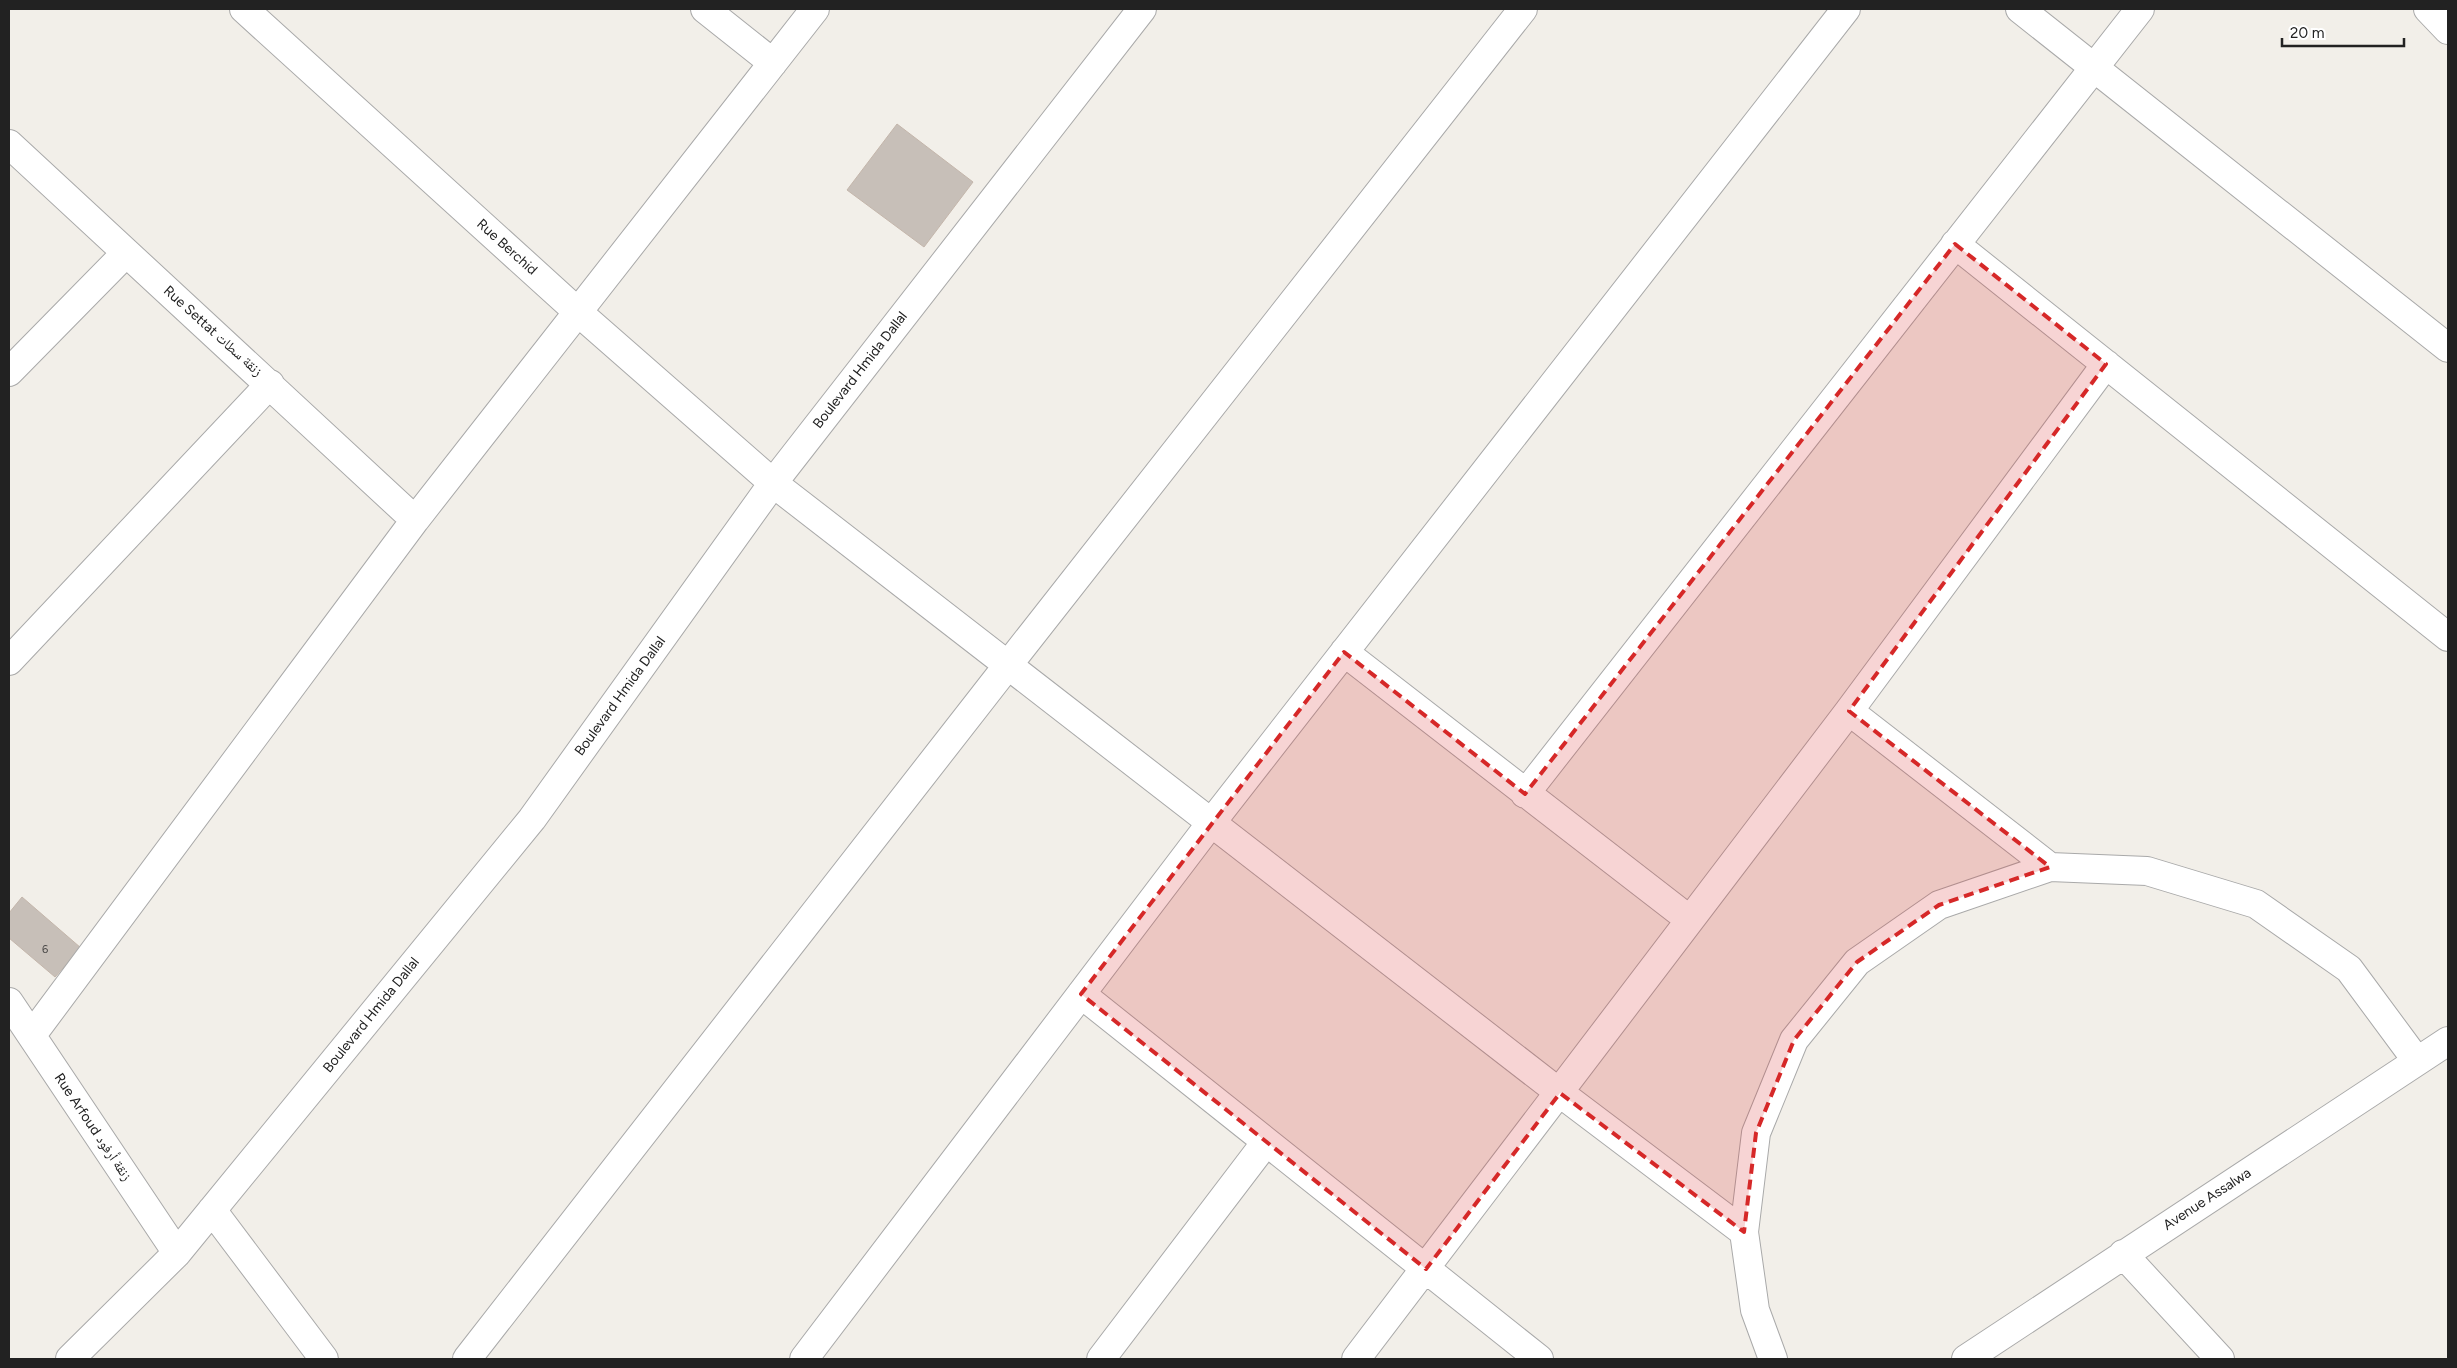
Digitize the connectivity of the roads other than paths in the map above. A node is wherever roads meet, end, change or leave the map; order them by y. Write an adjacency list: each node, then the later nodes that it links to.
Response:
1 (244, 9): 16 (street, Rue Berchid)
2 (705, 9): 11 (street)
3 (815, 9): 11 (street)
4 (1142, 9): 21 (street, Boulevard Hmida Dallal)
5 (1523, 9): 26 (street)
6 (1846, 9): 24 (street)
7 (2020, 9): 12 (street)
8 (2140, 9): 12 (street)
9 (2428, 9): 10 (street)
10 (2448, 30)
11 (773, 63): 16 (street)
12 (2095, 66): 14 (street); 17 (street)
13 (9, 144): 15 (street, Rue Settat زنقة سطات)
14 (1955, 244): 18 (street); 28 (street)
15 (126, 253): 19 (street); 20 (street, Rue Settat زنقة سطات)
16 (579, 313): 21 (street, Rue Berchid); 22 (street)
17 (2448, 348)
18 (2106, 364): 23 (street); 27 (street)
19 (9, 372)
20 (270, 384): 22 (street, Rue Settat زنقة سطات); 25 (street)
21 (773, 483): 26 (street, Rue Berchid); 39 (street, Boulevard Hmida Dallal)
22 (415, 520): 34 (street)
23 (2448, 637)
24 (1344, 652): 28 (street); 29 (street)
25 (9, 662)
26 (1008, 665): 29 (street, Rue Berchid); 46 (street)
27 (1849, 711): 30 (street); 31 (street)
28 (1525, 794): 31 (street)
29 (1211, 823): 32 (street); 37 (street, Rue Berchid)
30 (2050, 867): 36 (street); 40 (street)
31 (1690, 920): 37 (street)
32 (1081, 994): 38 (street); 47 (street)
33 (9, 1002): 34 (street, Rue Arfoud زنقة أرفود)
34 (32, 1035): 41 (street, Rue Arfoud زنقة أرفود)
35 (2448, 1041): 36 (street, Avenue Assalwa)
36 (2417, 1061): 42 (street, Avenue Assalwa)
37 (1560, 1093): 40 (street, Rue Berchid); 43 (street)
38 (1266, 1142): 43 (street); 48 (street)
39 (212, 1210): 41 (street, Boulevard Hmida Dallal); 45 (street)
40 (1744, 1232): 51 (street)
41 (177, 1253): 44 (street, Boulevard Hmida Dallal)
42 (2124, 1254): 52 (street, Avenue Assalwa); 53 (street)
43 (1426, 1269): 49 (street); 50 (street)
44 (70, 1359)
45 (324, 1359)
46 (467, 1359)
47 (804, 1359)
48 (1102, 1359)
49 (1356, 1359)
50 (1540, 1359)
51 (1773, 1359)
52 (1966, 1359)
53 (2220, 1359)

